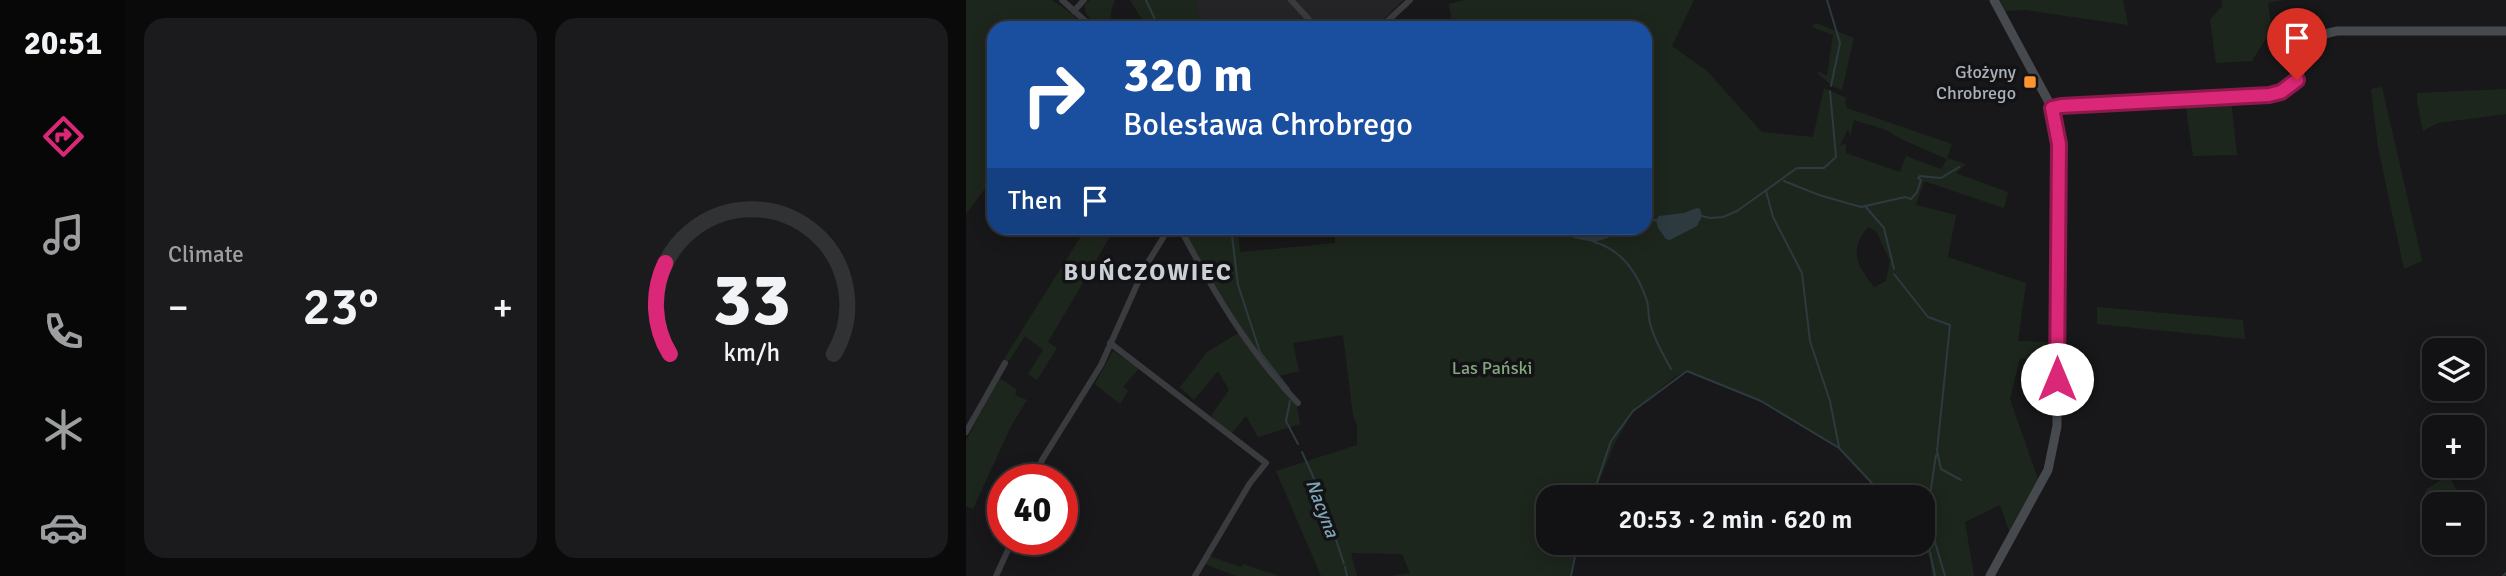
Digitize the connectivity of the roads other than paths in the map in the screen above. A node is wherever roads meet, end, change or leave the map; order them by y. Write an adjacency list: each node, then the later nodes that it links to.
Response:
1 (1062, 0): 6 (street)
2 (1084, 0): 6 (street)
3 (1291, 0): 8 (street)
4 (1410, 0): 9 (street)
5 (1994, 0): 11 (street)
6 (1074, 11): 7 (street)
7 (1085, 21)
8 (1310, 21)
9 (1388, 21)
10 (2506, 31): 11 (street)
11 (2054, 113): 22 (street)
12 (1165, 235): 14 (street)
13 (1183, 235): 16 (street)
14 (1110, 343): 18 (street); 21 (street)
15 (1005, 363): 17 (street)
16 (1298, 403)
17 (966, 432)
18 (1041, 464)
19 (1006, 555): 20 (street)
20 (996, 576)
21 (1195, 576)
22 (1990, 576)

